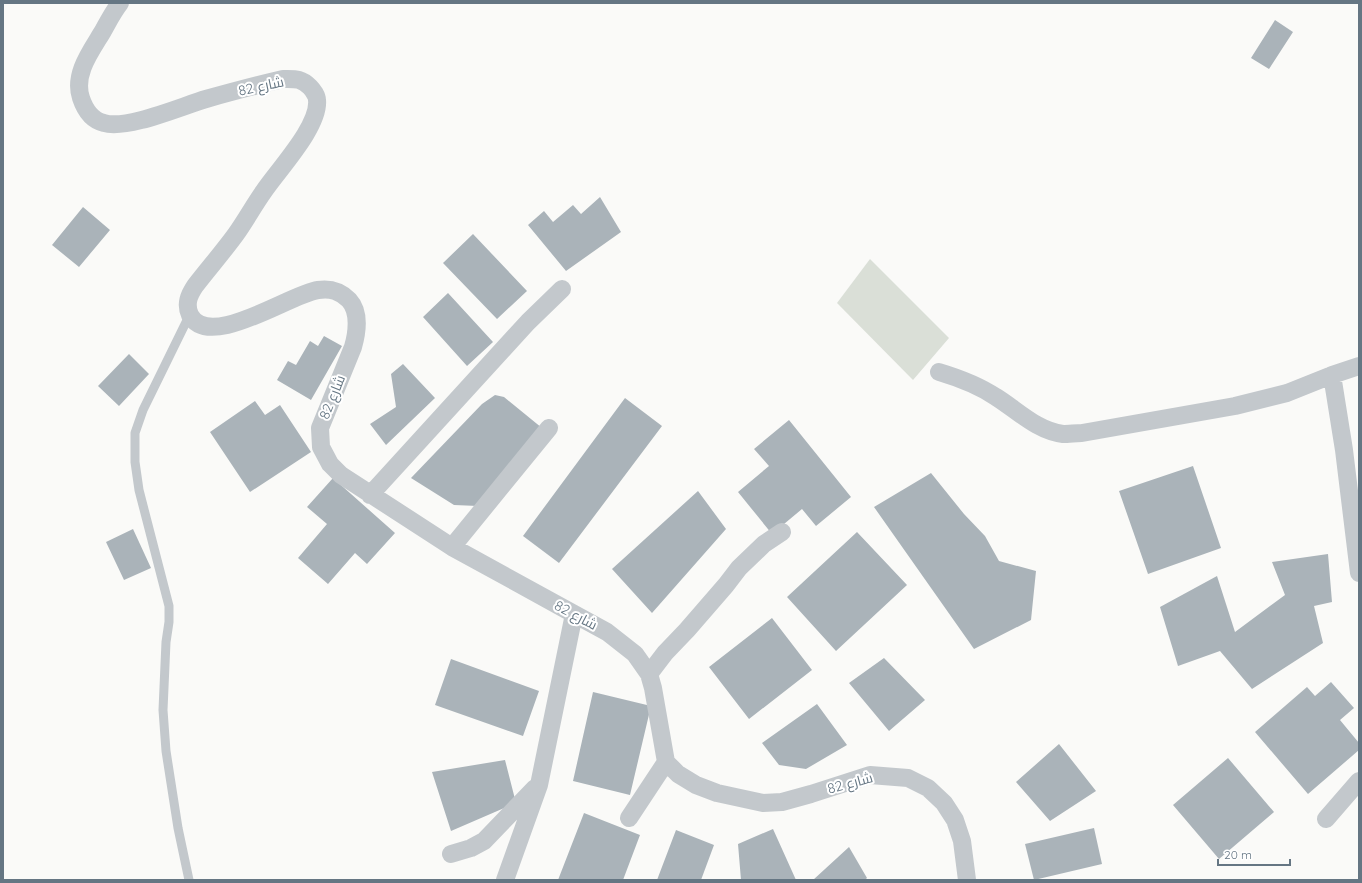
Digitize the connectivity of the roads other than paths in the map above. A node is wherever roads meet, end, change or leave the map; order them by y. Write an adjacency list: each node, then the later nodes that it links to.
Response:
1 (120, 3): 3 (street, شارع 82)
2 (562, 289): 8 (street)
3 (190, 314): 8 (street, شارع 82); 20 (lane)
4 (1359, 366): 6 (street)
5 (939, 372): 6 (street)
6 (1332, 375): 11 (street)
7 (549, 428): 10 (street)
8 (370, 495): 10 (street, شارع 82)
9 (782, 532): 13 (street)
10 (452, 547): 12 (street, شارع 82)
11 (1359, 573)
12 (574, 614): 13 (street, شارع 82); 16 (street)
13 (649, 674): 14 (street, شارع 82)
14 (666, 762): 17 (street); 22 (street, شارع 82)
15 (1359, 781): 18 (street)
16 (539, 785): 19 (street); 21 (street)
17 (629, 818)
18 (1326, 819)
19 (451, 854)
20 (189, 880)
21 (505, 880)
22 (967, 880)

